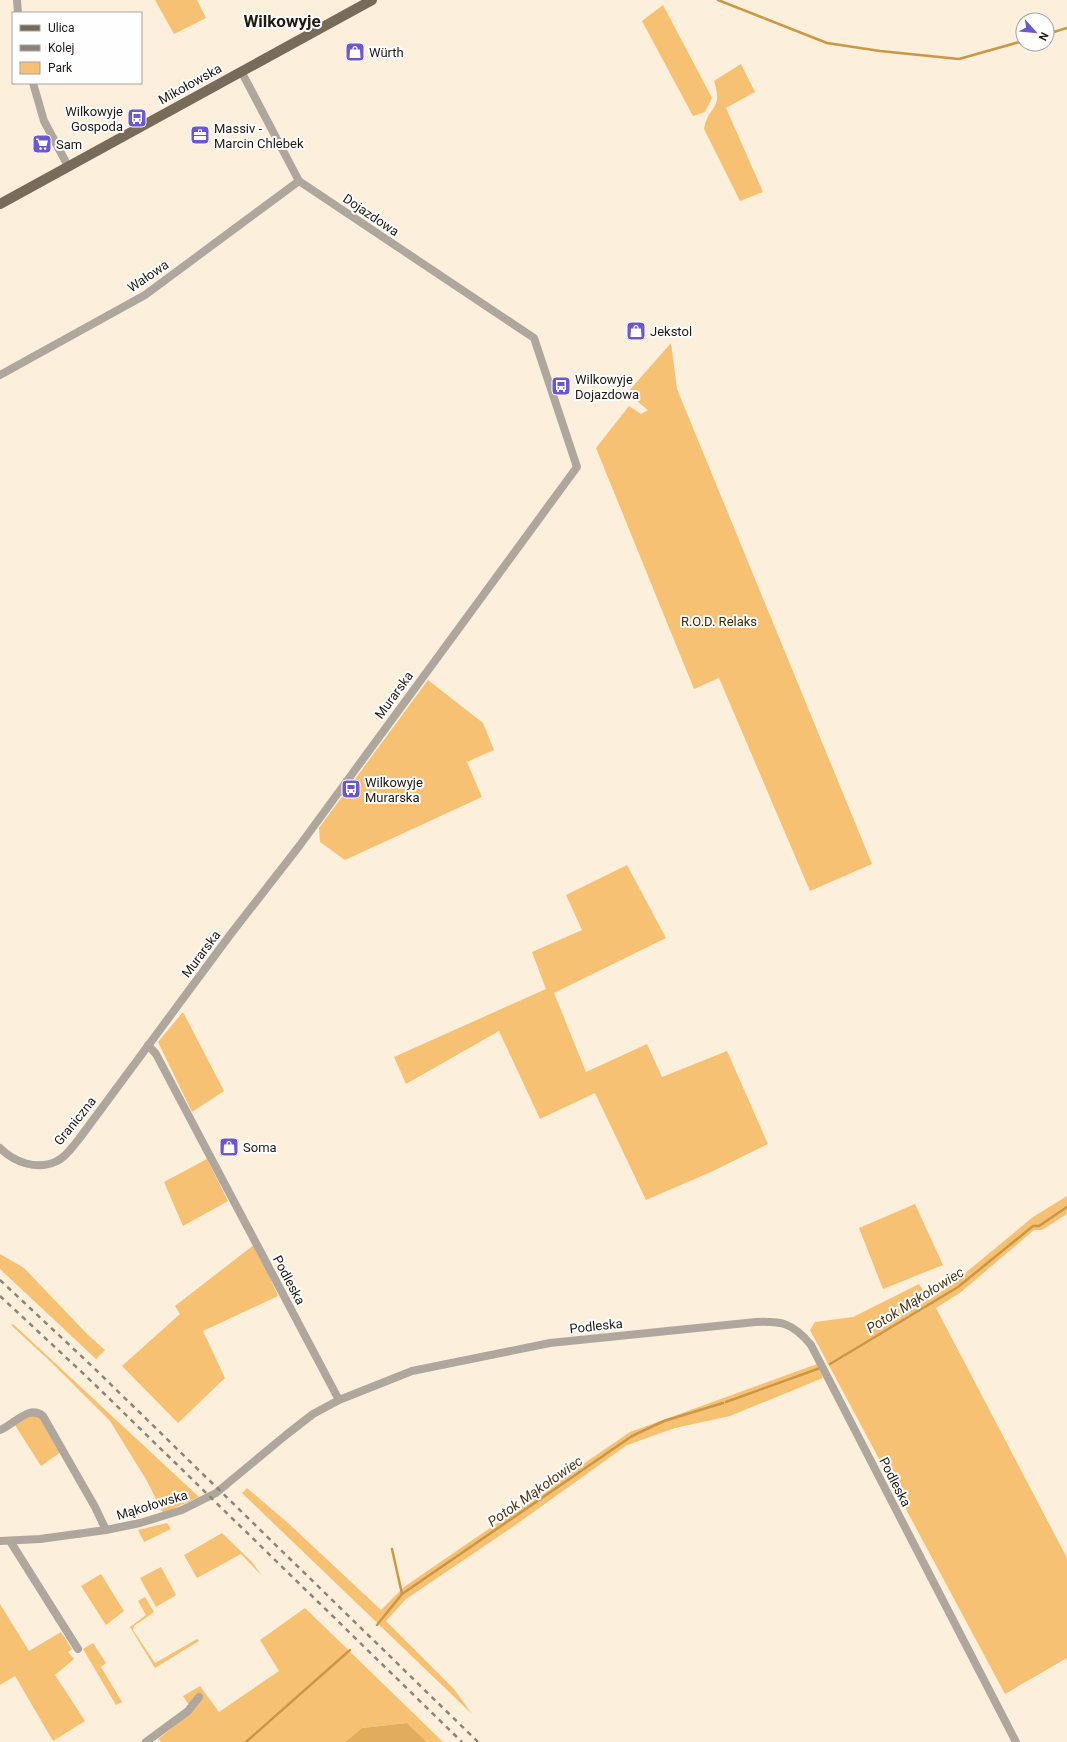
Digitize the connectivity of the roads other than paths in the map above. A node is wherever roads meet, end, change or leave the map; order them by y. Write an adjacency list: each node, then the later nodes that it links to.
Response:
1 (17, 0): 3 (street)
2 (372, 0): 4 (main road, Mikołowska)
3 (18, 12)
4 (241, 71): 6 (main road, Mikołowska); 7 (street, Dojazdowa)
5 (33, 84): 6 (street)
6 (68, 166): 8 (main road, Mikołowska)
7 (299, 181): 9 (street, Dojazdowa); 10 (street, Wałowa)
8 (0, 204)
9 (534, 338): 11 (street, Murarska)
10 (0, 375)
11 (148, 1045): 12 (street, Graniczna); 13 (street, Podleska)
12 (0, 1148)
13 (339, 1400): 15 (street, Mąkołowska); 21 (street, Podleska)
14 (0, 1430): 15 (street)
15 (106, 1530): 17 (street, Mąkołowska)
16 (0, 1541): 17 (street, Mąkołowska)
17 (10, 1541): 18 (street)
18 (78, 1649)
19 (199, 1697): 20 (street)
20 (146, 1742)
21 (1016, 1742)

